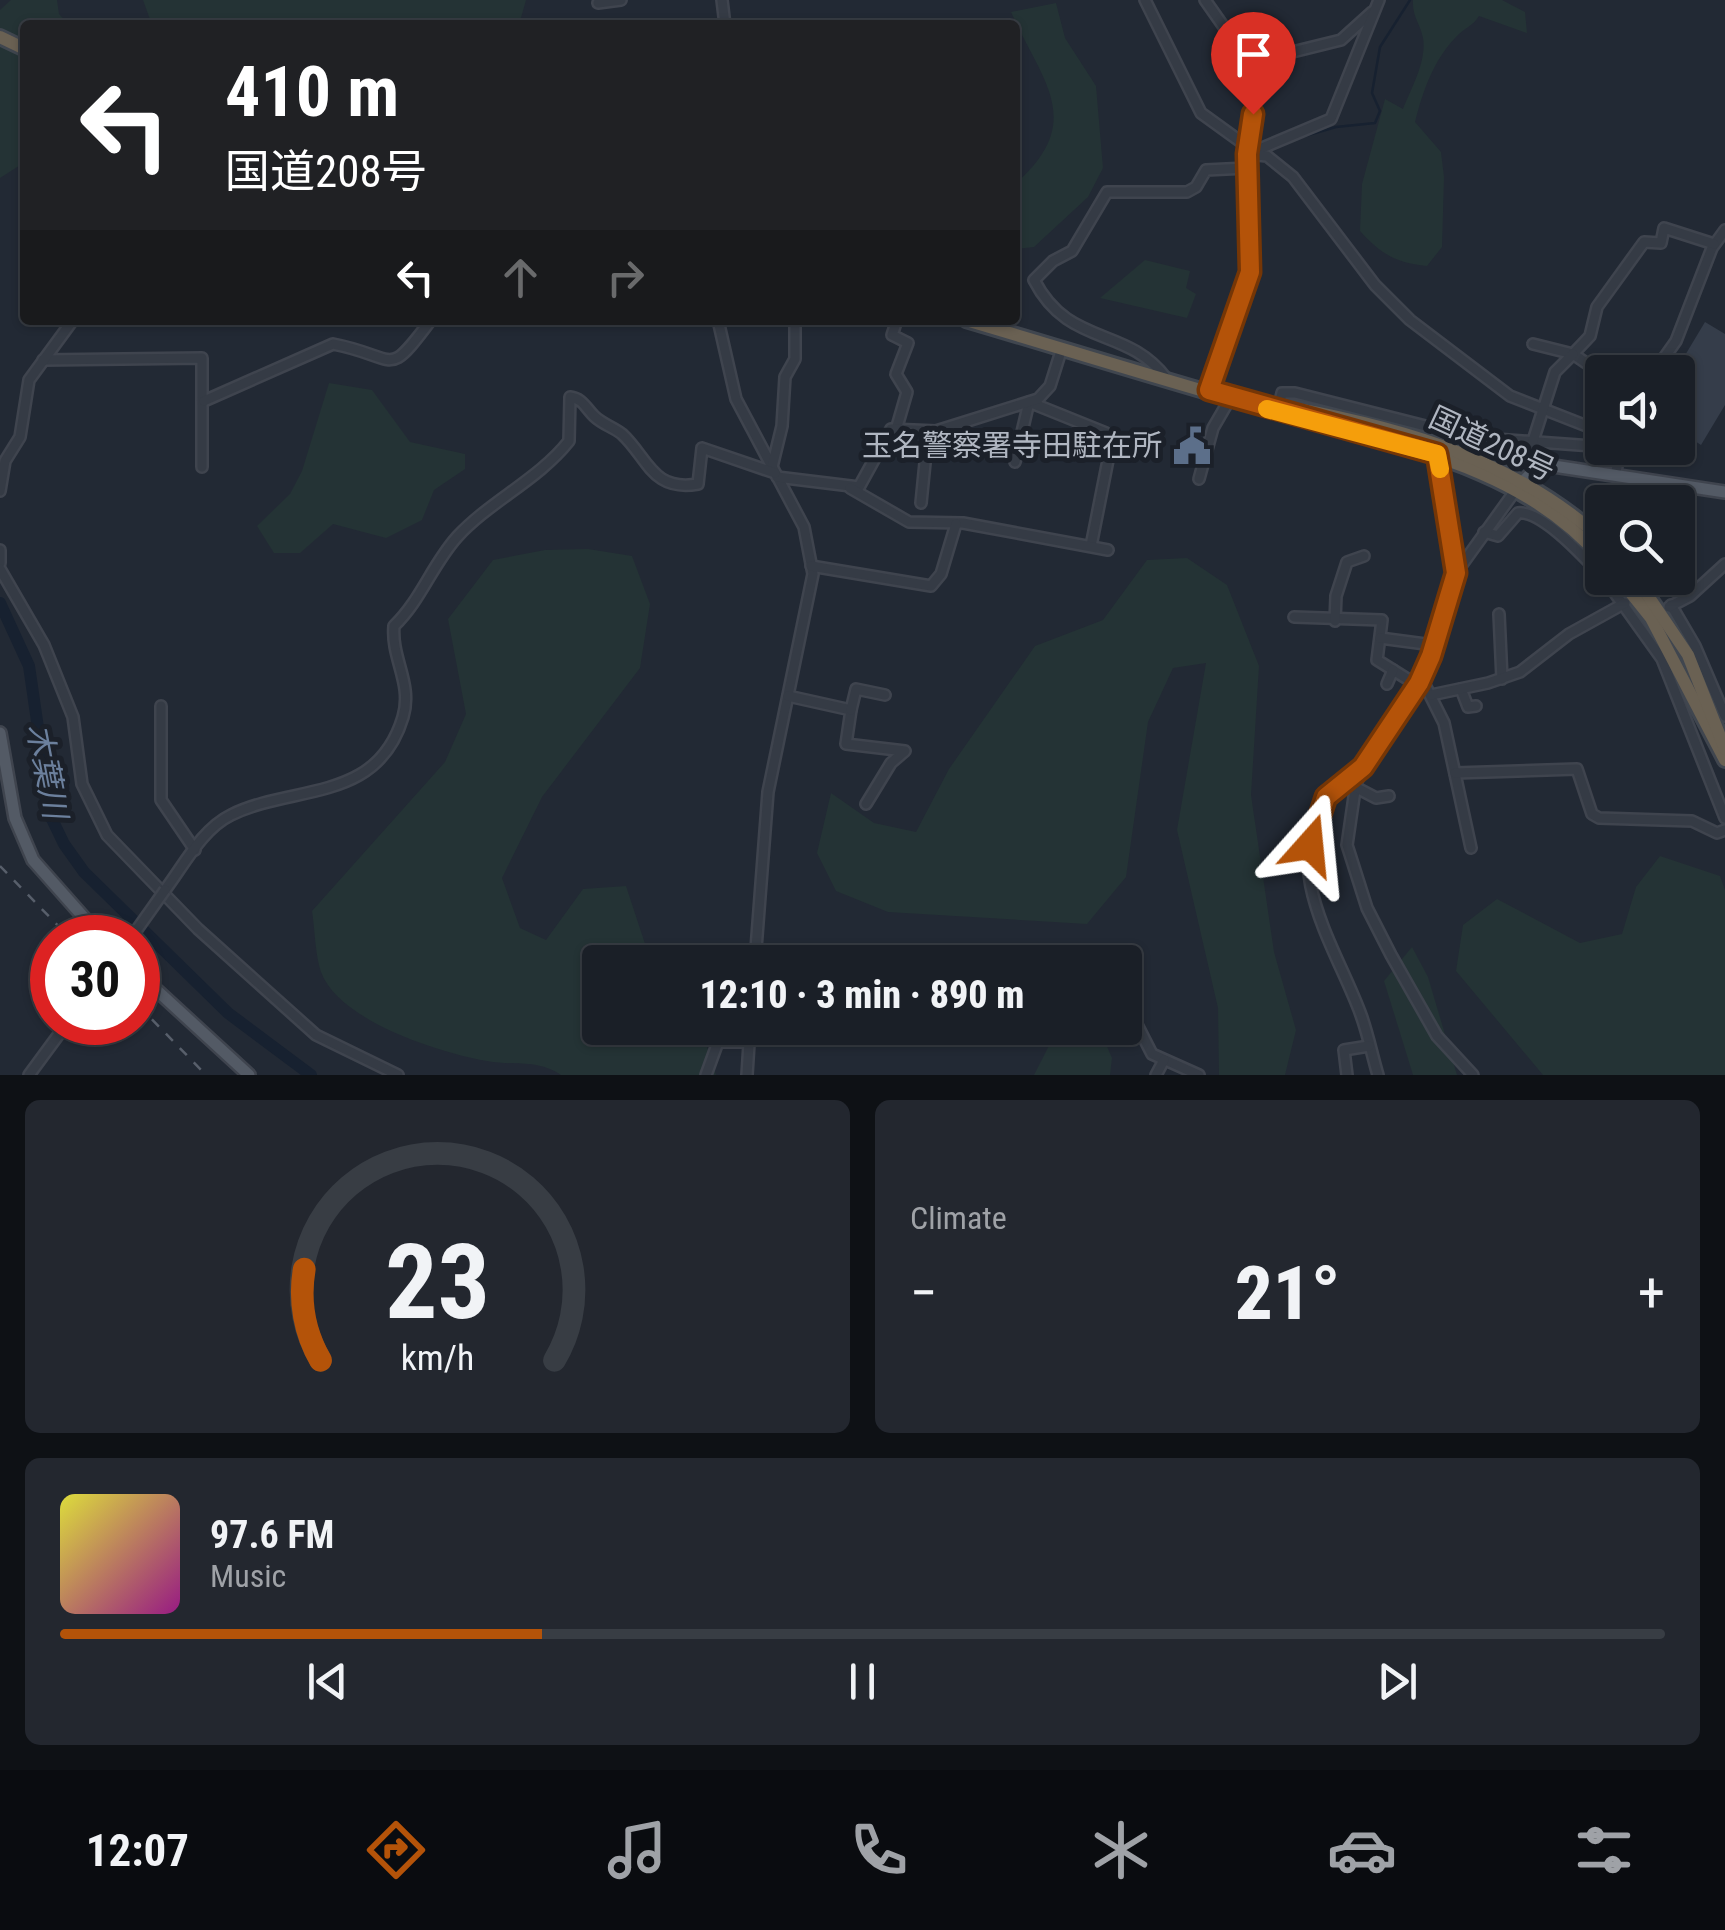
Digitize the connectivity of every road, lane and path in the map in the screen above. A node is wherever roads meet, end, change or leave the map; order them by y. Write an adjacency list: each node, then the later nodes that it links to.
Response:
1 (621, 0): 4 (street)
2 (1146, 0): 7 (street)
3 (1204, 0): 6 (street)
4 (598, 3)
5 (1377, 5): 6 (street); 7 (street)
6 (1260, 60): 7 (street)
7 (1247, 151): 8 (street); 28 (street)
8 (1247, 168): 23 (street); 24 (street)
9 (1725, 230): 10 (street)
10 (1714, 244): 19 (street); 20 (street)
11 (69, 325): 21 (street)
12 (427, 325): 26 (street)
13 (719, 325): 41 (street)
14 (795, 325): 41 (street)
15 (895, 325): 31 (street)
16 (983, 325): 18 (highway, 国道208号)
17 (1532, 344): 19 (street)
18 (1062, 348): 23 (highway, 国道208号); 27 (street)
19 (1573, 354): 22 (street); 28 (street)
20 (1666, 355)
21 (44, 360): 26 (street); 36 (street)
22 (1585, 362)
23 (1166, 378): 24 (highway, 国道208号)
24 (1209, 390): 25 (highway, 国道208号)
25 (1231, 397): 30 (highway, 国道208号); 35 (highway, 国道208号); 42 (street)
26 (204, 401): 39 (street)
27 (1030, 402): 32 (street); 37 (street); 52 (street)
28 (1542, 412): 29 (street); 33 (street)
29 (1585, 426)
30 (1416, 428): 33 (street); 43 (highway, 国道208号)
31 (896, 430): 32 (street); 44 (street)
32 (928, 432): 47 (street)
33 (1532, 444): 34 (street)
34 (1585, 446)
35 (1437, 454): 43 (highway, 国道208号); 60 (street)
36 (3, 460): 45 (street)
37 (1015, 462)
38 (1617, 465): 40 (street)
39 (202, 467)
40 (1616, 472): 43 (main road); 46 (main road)
41 (774, 473): 44 (street); 59 (street); 94 (street)
42 (1199, 480)
43 (1519, 486): 49 (highway, 国道208号); 50 (street); 51 (highway, 国道208号)
44 (848, 487): 48 (street)
45 (0, 491)
46 (1725, 492)
47 (921, 504)
48 (956, 524): 52 (street); 59 (street)
49 (1585, 524)
50 (1484, 532): 56 (street); 60 (street)
51 (1585, 544)
52 (1091, 546): 54 (street)
53 (0, 550): 58 (street)
54 (1108, 550)
55 (1364, 556): 68 (street)
56 (1585, 558)
57 (1725, 564): 66 (street)
58 (0, 566): 107 (street)
59 (811, 566): 77 (street)
60 (1456, 573): 70 (street)
61 (1618, 595): 64 (street)
62 (1636, 595): 66 (highway)
63 (1645, 595): 66 (highway)
64 (1625, 603): 66 (street); 72 (street)
65 (1499, 614): 72 (street)
66 (1656, 615): 82 (street); 84 (highway); 85 (highway); 91 (street)
67 (1294, 617): 68 (street)
68 (1335, 621): 69 (street)
69 (1380, 638): 70 (street); 71 (street)
70 (1433, 645): 73 (street)
71 (1393, 670): 73 (street); 74 (street)
72 (1502, 680): 75 (street)
73 (1419, 681): 76 (street); 86 (street)
74 (1387, 684)
75 (1460, 689): 76 (street); 80 (street)
76 (1431, 694): 87 (street)
77 (788, 696): 81 (street); 97 (street)
78 (885, 696): 81 (street)
79 (160, 706): 94 (street)
80 (1476, 706)
81 (852, 710): 90 (street)
82 (1725, 716)
83 (1, 739): 95 (main road)
84 (1725, 749)
85 (1725, 760)
86 (1363, 767): 88 (street); 103 (street)
87 (1455, 773): 92 (street); 93 (street)
88 (1355, 787): 89 (street); 114 (street)
89 (1388, 796)
90 (866, 804)
91 (1725, 818)
92 (1725, 830)
93 (1470, 848)
94 (194, 850): 96 (street, bridge)
95 (81, 915)
96 (147, 915)
97 (756, 945)
98 (160, 993): 106 (main road)
99 (1142, 1034): 104 (street)
100 (51, 1045): 105 (street)
101 (717, 1045): 108 (street)
102 (749, 1045): 109 (street)
103 (1369, 1046): 112 (street); 113 (street)
104 (1164, 1060): 110 (street); 111 (street)
105 (29, 1075)
106 (249, 1075)
107 (398, 1075)
108 (706, 1075)
109 (746, 1075)
110 (1156, 1075)
111 (1199, 1075)
112 (1347, 1075)
113 (1378, 1075)
114 (1474, 1075)

